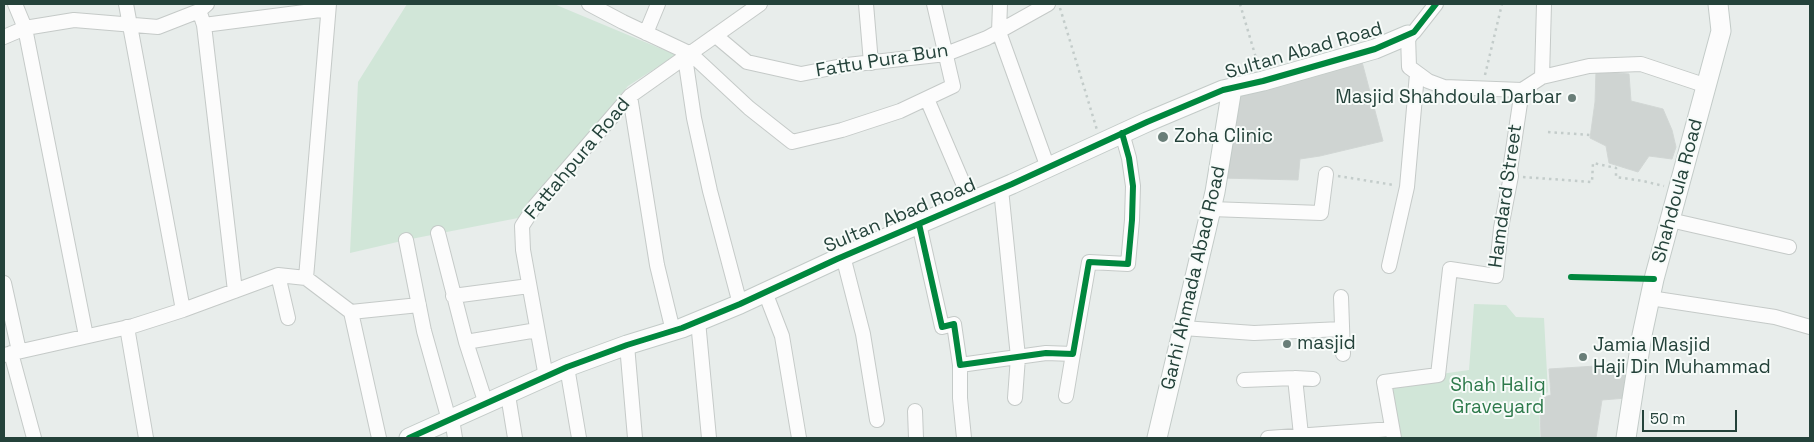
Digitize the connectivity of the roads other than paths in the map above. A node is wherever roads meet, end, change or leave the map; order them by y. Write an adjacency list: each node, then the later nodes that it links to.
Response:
1 (15, 4): 17 (street)
2 (126, 4): 16 (street)
3 (589, 4): 19 (street)
4 (658, 4): 19 (street)
5 (760, 4): 21 (street, Fattahpura Road)
6 (866, 4): 25 (street)
7 (934, 4): 23 (street)
8 (1000, 4): 18 (street)
9 (1048, 4): 18 (street, Fattu Pura Bun)
10 (1436, 4): 20 (street)
11 (1544, 4): 27 (street)
12 (1718, 4): 28 (street, Shahdoula Road)
13 (328, 6): 15 (street); 47 (street)
14 (203, 7): 15 (street); 16 (street)
15 (204, 25): 50 (street)
16 (130, 26): 17 (street); 57 (street)
17 (25, 28): 22 (street); 69 (street)
18 (999, 32): 23 (street, Fattu Pura Bun); 34 (street)
19 (646, 33): 24 (street)
20 (1408, 34): 26 (street, Sultan Abad Road); 29 (street, Sultan Abad Road)
21 (716, 36): 24 (street, Fattahpura Road); 25 (street, Fattu Pura Bun)
22 (4, 37)
23 (946, 54): 25 (street, Fattu Pura Bun); 32 (street)
24 (688, 56): 31 (street, Fattahpura Road); 32 (street); 55 (street)
25 (871, 62)
26 (1416, 74): 30 (street); 45 (street)
27 (1542, 77): 28 (street); 30 (street)
28 (1707, 86): 39 (street, Shahdoula Road)
29 (1232, 88): 33 (street, Sultan Abad Road); 38 (street, Garhi Ahmada Abad Road)
30 (1522, 90): 89 (street, Hamdard Street)
31 (630, 96): 49 (street, Fattahpura Road); 68 (street)
32 (927, 98): 37 (street)
33 (1122, 133): 34 (street, Sultan Abad Road); 73 (street)
34 (1048, 168): 36 (street, Sultan Abad Road)
35 (1326, 174): 38 (street)
36 (1001, 189): 37 (street, Sultan Abad Road); 75 (street)
37 (971, 202): 40 (street, Sultan Abad Road)
38 (1211, 209): 64 (street, Garhi Ahmada Abad Road)
39 (1670, 220): 43 (street); 54 (street, Shahdoula Road)
40 (919, 224): 44 (street, Sultan Abad Road); 76 (street)
41 (438, 233): 52 (street)
42 (406, 240): 56 (street)
43 (1788, 247)
44 (843, 256): 51 (street, Sultan Abad Road); 88 (street)
45 (1390, 266)
46 (278, 275): 47 (street); 50 (street); 60 (street)
47 (306, 278): 58 (street)
48 (4, 283): 72 (street)
49 (529, 286): 52 (street); 67 (street, Fattahpura Road)
50 (236, 291): 57 (street)
51 (765, 292): 55 (street, Sultan Abad Road); 100 (street)
52 (453, 296): 70 (street)
53 (1341, 297): 66 (street)
54 (1650, 298): 59 (street); 105 (street, Shahdoula Road)
55 (740, 304): 62 (street, Sultan Abad Road)
56 (419, 305): 58 (street); 87 (street)
57 (183, 310): 63 (street)
58 (351, 312): 93 (street)
59 (1775, 317): 61 (street); 65 (street)
60 (288, 318)
61 (1810, 320)
62 (698, 321): 68 (street, Sultan Abad Road); 99 (street)
63 (127, 327): 69 (street); 92 (street)
64 (1183, 328): 66 (street); 103 (street, Garhi Ahmada Abad Road)
65 (1810, 328)
66 (1342, 329): 74 (street)
67 (537, 330): 70 (street); 78 (street, Fattahpura Road)
68 (673, 331): 71 (street, Sultan Abad Road)
69 (86, 336): 72 (street)
70 (466, 342): 85 (street)
71 (627, 345): 77 (street, Sultan Abad Road); 98 (street)
72 (11, 353): 91 (street)
73 (1073, 354): 75 (street); 83 (street)
74 (1343, 354)
75 (1018, 357): 76 (street); 84 (street)
76 (960, 365): 102 (street)
77 (567, 367): 78 (street, Sultan Abad Road); 97 (street)
78 (546, 377): 82 (street, Sultan Abad Road)
79 (1295, 378): 80 (street); 81 (street); 90 (street)
80 (1313, 379)
81 (1244, 380)
82 (508, 395): 85 (street, Sultan Abad Road); 96 (street)
83 (1066, 396)
84 (1015, 398)
85 (486, 404): 87 (street, Sultan Abad Road)
86 (915, 411): 101 (street)
87 (451, 420): 94 (street, Sultan Abad Road); 95 (street)
88 (877, 420)
89 (1393, 434): 90 (street)
90 (1300, 435): 104 (street)
91 (34, 438)
92 (146, 438)
93 (379, 438)
94 (409, 438)
95 (455, 438)
96 (515, 438)
97 (579, 438)
98 (635, 438)
99 (709, 438)
100 (798, 438)
101 (916, 438)
102 (964, 438)
103 (1157, 438)
104 (1268, 438)
105 (1626, 438)

